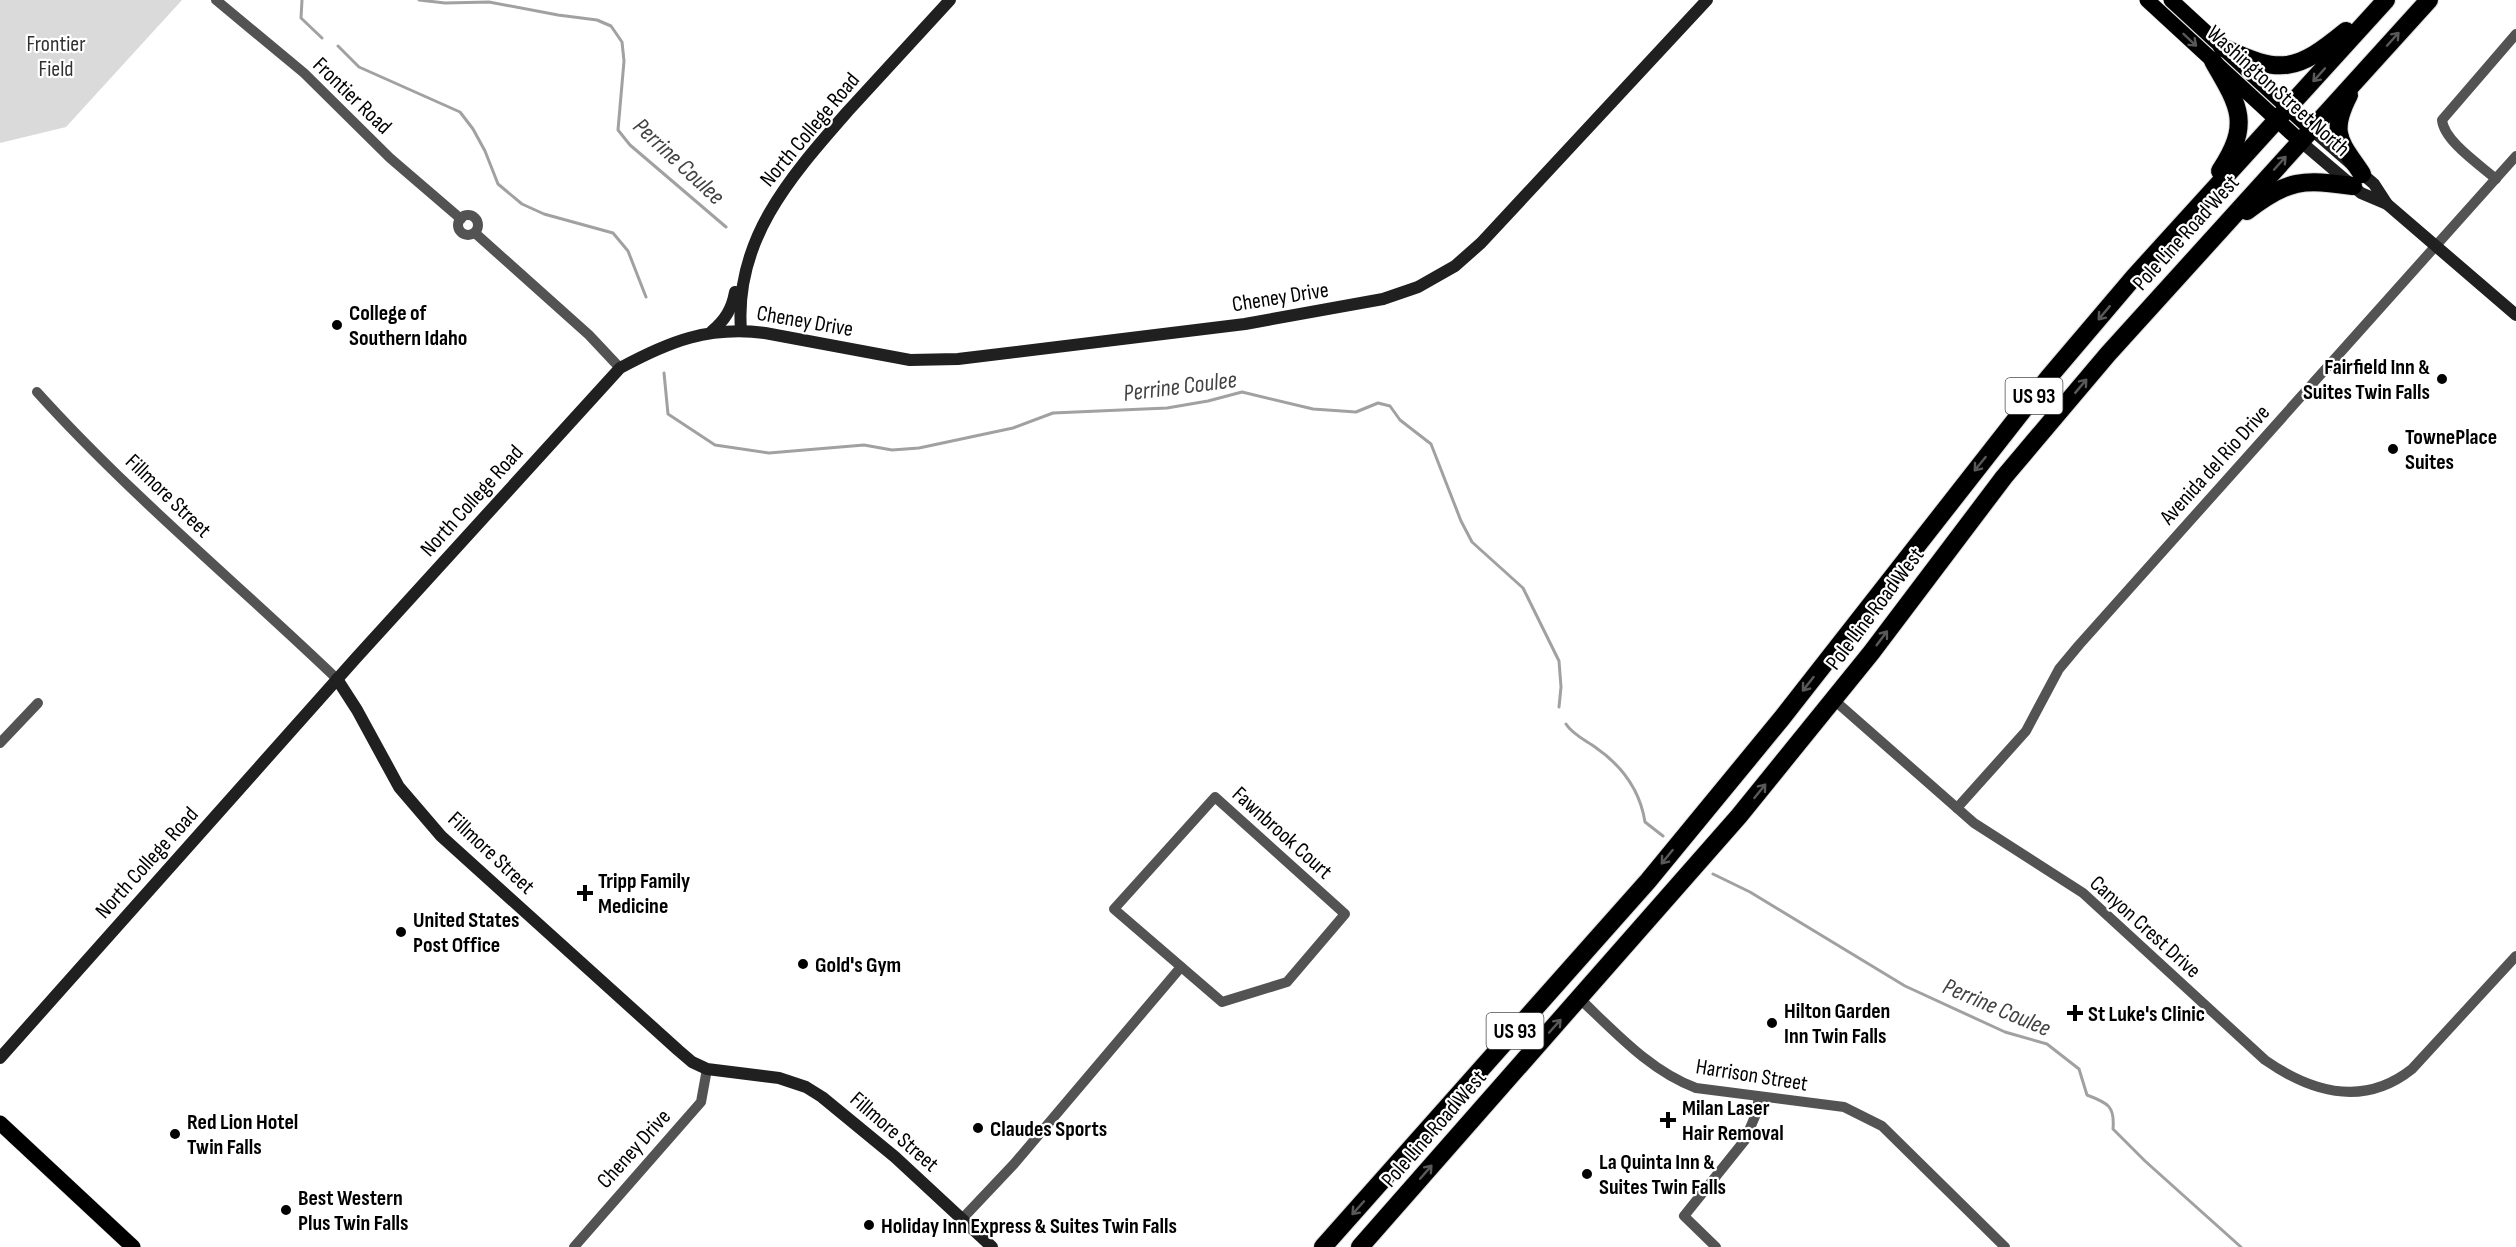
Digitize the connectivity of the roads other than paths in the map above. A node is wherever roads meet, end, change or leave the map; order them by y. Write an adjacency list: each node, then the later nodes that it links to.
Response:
1 (216, 0): 23 (street, Frontier Road)
2 (950, 0): 14 (main road, North College Road)
3 (1707, 0): 21 (main road, Cheney Drive)
4 (2146, 0): 9 (main road, Washington Street North, one-way to 9)
5 (2171, 0): 9 (main road, Washington Street North)
6 (2383, 0): 9 (highway); 11 (highway, Pole Line Road West / US 93, one-way to 11)
7 (2428, 0): 10 (highway, Pole Line Road West / US 93, one-way to 7)
8 (2516, 34): 15 (street)
9 (2218, 54): 11 (main road, Washington Street North); 17 (highway)
10 (2357, 79): 12 (highway, Pole Line Road West / US 93); 16 (highway)
11 (2283, 115): 12 (main road, Washington Street North); 17 (highway, Pole Line Road West / US 93)
12 (2306, 135): 16 (main road, Washington Street North); 18 (highway, Pole Line Road West / US 93, one-way to 12)
13 (2516, 156): 15 (street, Avenida del Rio Drive)
14 (796, 170): 21 (main road, North College Road); 22 (main road)
15 (2496, 179): 19 (street, Avenida del Rio Drive)
16 (2358, 180): 18 (highway); 19 (main road, Washington Street North)
17 (2181, 226): 42 (highway, Pole Line Road West / US 93, one-way to 42)
18 (2210, 240): 26 (highway, Pole Line Road West / US 93, one-way to 18)
19 (2435, 246): 20 (main road, Washington Street North); 29 (street, Avenida del Rio Drive)
20 (2516, 315)
21 (741, 330): 22 (main road, North College Road)
22 (712, 331): 23 (main road, North College Road)
23 (620, 368): 25 (main road, North College Road)
24 (37, 392): 25 (street, Fillmore Street)
25 (337, 679): 33 (main road, North College Road); 34 (main road, Fillmore Street)
26 (1834, 700): 29 (street, Canyon Crest Drive); 32 (highway, Pole Line Road West / US 93, one-way to 26)
27 (38, 703): 28 (street)
28 (0, 743)
29 (1957, 808): 30 (street, Canyon Crest Drive)
30 (2516, 956)
31 (1181, 967): 31 (street, Fawnbrook Court); 37 (street)
32 (1580, 998): 35 (street, Harrison Street); 43 (highway, Pole Line Road West / US 93, one-way to 32)
33 (0, 1058)
34 (707, 1069): 37 (main road, Fillmore Street); 40 (street, Cheney Drive)
35 (1759, 1097): 38 (street); 44 (street, Harrison Street)
36 (0, 1123): 39 (main road)
37 (962, 1219): 41 (main road, Fillmore Street)
38 (1714, 1246)
39 (133, 1247)
40 (574, 1247)
41 (992, 1247)
42 (1323, 1247)
43 (1360, 1247)
44 (2005, 1247)

